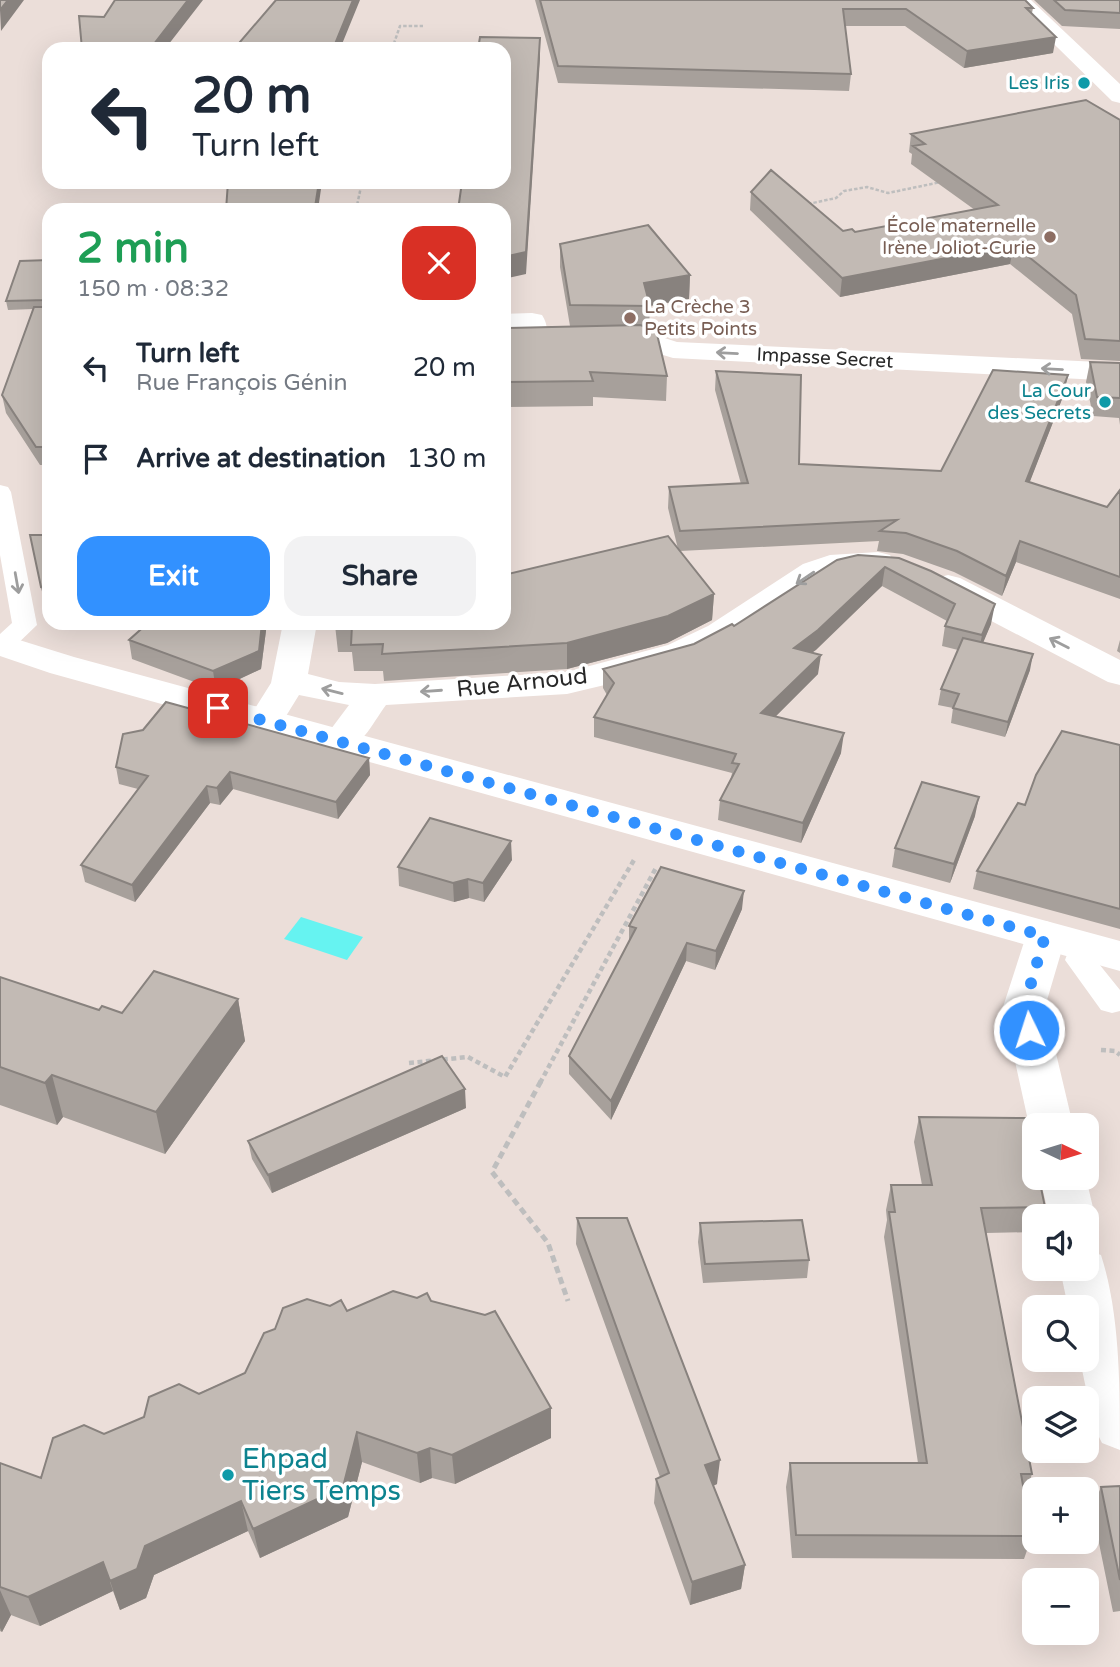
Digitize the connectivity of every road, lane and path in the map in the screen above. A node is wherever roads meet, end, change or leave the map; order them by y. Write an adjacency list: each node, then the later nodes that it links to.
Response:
1 (1018, 0): 4 (street)
2 (423, 26): 3 (path)
3 (394, 42)
4 (1120, 96)
5 (943, 182): 6 (path)
6 (803, 205)
7 (511, 322): 9 (street)
8 (511, 337): 9 (street, Impasse Secret)
9 (556, 339): 10 (street, Impasse Secret, one-way to 9)
10 (1120, 372)
11 (0, 492): 13 (lane, one-way to 13)
12 (299, 630): 15 (street)
13 (1, 645): 17 (street)
14 (1120, 674): 16 (street, Rue Arnoud, one-way to 16)
15 (289, 683): 16 (street, Rue Arnoud, one-way to 15); 17 (street)
16 (375, 695): 18 (street)
17 (265, 721): 18 (street)
18 (340, 741): 21 (street)
19 (640, 851): 26 (path)
20 (662, 857): 29 (path)
21 (1065, 941): 22 (street); 23 (lane); 27 (street)
22 (1120, 956)
23 (1112, 1002)
24 (1101, 1050): 25 (path)
25 (1120, 1055)
26 (409, 1063)
27 (1048, 1113)
28 (1087, 1281): 30 (street)
29 (568, 1301)
30 (1120, 1427)

